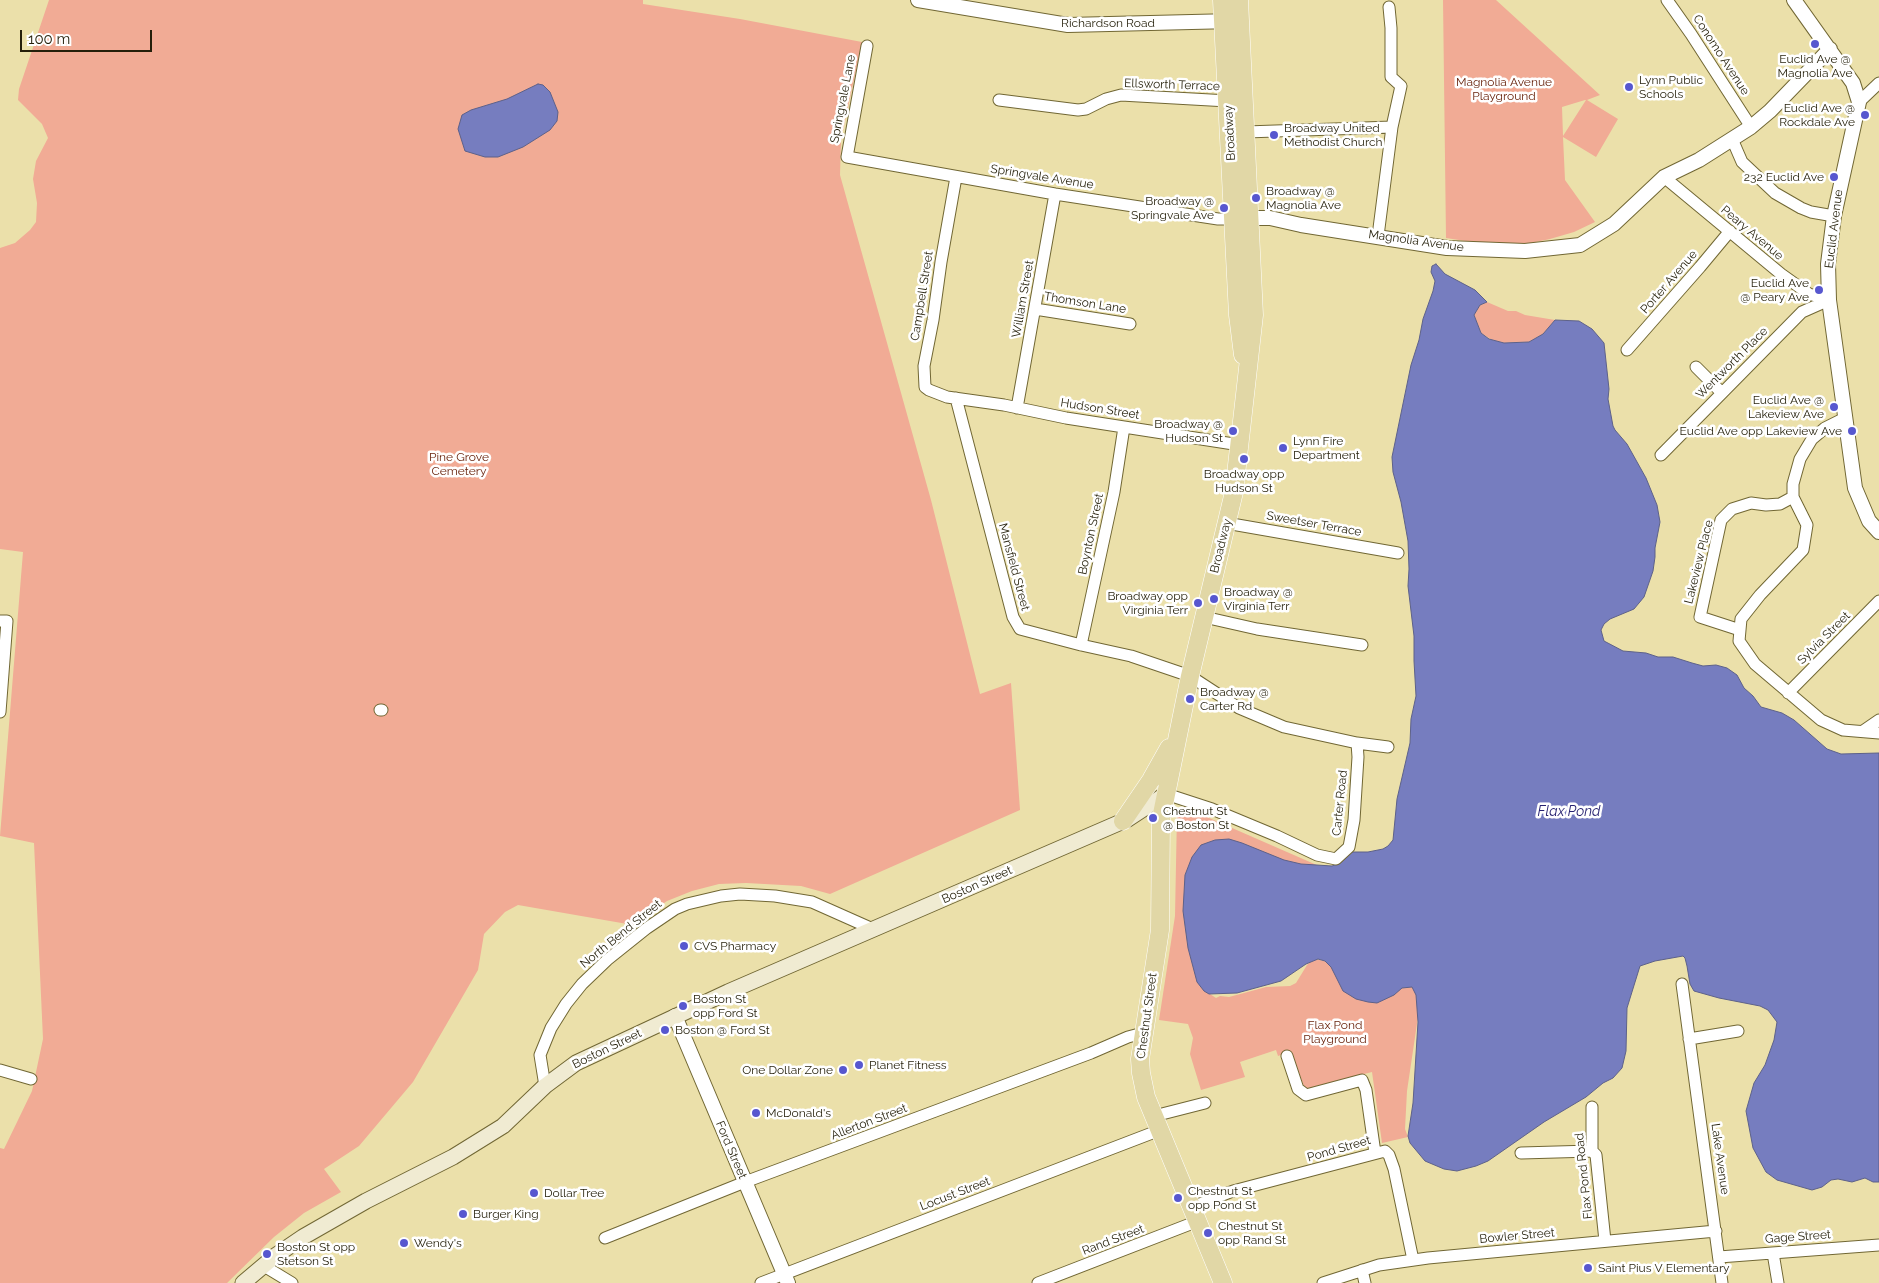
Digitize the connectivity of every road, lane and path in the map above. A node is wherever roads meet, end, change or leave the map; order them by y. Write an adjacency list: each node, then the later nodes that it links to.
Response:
1 (918, 0): 7 (street, Richardson Road)
2 (1222, 0): 7 (main road, Broadway)
3 (1239, 0): 7 (main road, Broadway)
4 (1667, 0): 14 (street, Conomo Avenue)
5 (1794, 0): 9 (street)
6 (1389, 6): 15 (street)
7 (1232, 21): 12 (main road, Broadway); 16 (main road, Broadway)
8 (867, 46): 18 (street, Springvale Lane)
9 (1830, 49): 13 (street); 14 (street, Magnolia Avenue)
10 (1879, 83): 13 (street)
11 (999, 100): 12 (street, Ellsworth Terrace)
12 (1228, 101): 23 (main road, Broadway)
13 (1859, 102): 22 (street, Euclid Avenue)
14 (1751, 126): 17 (street, Magnolia Avenue)
15 (1392, 127): 16 (street); 25 (street)
16 (1246, 132): 23 (main road, Broadway)
17 (1732, 139): 19 (street, Magnolia Avenue); 22 (street)
18 (847, 157): 20 (street, Springvale Avenue)
19 (1664, 176): 24 (street, Peary Avenue); 25 (street, Magnolia Avenue)
20 (956, 177): 21 (street, Springvale Avenue); 32 (street, Campbell Street)
21 (1055, 194): 23 (street, Springvale Avenue); 27 (street, William Street)
22 (1834, 216): 26 (street, Euclid Avenue)
23 (1242, 218): 25 (street, Magnolia Avenue); 36 (main road, Broadway)
24 (1730, 232): 26 (street, Peary Avenue); 29 (street, Porter Avenue)
25 (1378, 236)
26 (1829, 300): 31 (street, Wentworth Place); 34 (street, Euclid Avenue)
27 (1035, 309): 28 (street, Thomson Lane); 33 (street, William Street)
28 (1130, 324)
29 (1627, 350)
30 (1696, 367): 31 (street)
31 (1722, 393): 37 (street, Wentworth Place)
32 (956, 398): 33 (street, Hudson Street); 46 (street, Mansfield Street)
33 (1017, 408): 35 (street, Hudson Street)
34 (1845, 418): 38 (street); 40 (street, Euclid Avenue)
35 (1124, 427): 36 (street, Hudson Street); 46 (street, Boynton Street)
36 (1240, 445): 39 (main road, Broadway)
37 (1661, 455)
38 (1793, 497): 45 (street); 45 (street, Lakeview Place)
39 (1226, 523): 41 (street, Sweetser Terrace); 43 (main road, Broadway)
40 (1879, 532)
41 (1398, 553)
42 (1879, 601): 49 (street, Sylvia Street)
43 (1204, 618): 47 (street); 48 (main road, Broadway)
44 (4, 621): 50 (street)
45 (1740, 630): 49 (street)
46 (1081, 645): 48 (street, Mansfield Street)
47 (1362, 645)
48 (1190, 676): 53 (main road, Broadway); 55 (street)
49 (1788, 693): 52 (street)
50 (0, 705)
51 (1879, 720): 52 (street)
52 (1863, 731): 54 (street)
53 (1178, 732): 57 (main road, Broadway); 58 (main road)
54 (1879, 733)
55 (1357, 743): 56 (street); 57 (street, Carter Road)
56 (1388, 746)
57 (1166, 794): 58 (main road, Boston Street); 63 (main road, Chestnut Street)
58 (1123, 822): 59 (main road, Boston Street)
59 (875, 930): 61 (main road, Boston Street); 68 (street, North Bend Street)
60 (1682, 984): 64 (street, Lake Avenue)
61 (675, 1016): 68 (main road, Boston Street); 75 (street, Ford Street)
62 (1738, 1031): 64 (street)
63 (1143, 1033): 71 (main road, Chestnut Street); 75 (street, Allerton Street)
64 (1689, 1039): 77 (street, Lake Avenue)
65 (1287, 1056): 73 (street)
66 (0, 1070): 67 (street)
67 (31, 1079)
68 (545, 1086): 84 (main road, Boston Street)
69 (1205, 1103): 71 (street, Locust Street)
70 (1592, 1108): 72 (street, Flax Pond Road)
71 (1157, 1123): 76 (main road, Chestnut Street); 86 (street, Locust Street)
72 (1592, 1151): 74 (street); 79 (street, Flax Pond Road)
73 (1375, 1153): 76 (street, Pond Street); 83 (street, Pond Street)
74 (1521, 1153)
75 (745, 1182): 78 (street, Allerton Street); 86 (street, Ford Street)
76 (1194, 1214): 90 (street, Rand Street); 91 (main road, Chestnut Street)
77 (1716, 1230): 79 (street, Bowler Street); 82 (street, Lake Avenue)
78 (605, 1238)
79 (1605, 1241): 83 (street, Bowler Street)
80 (1879, 1245): 81 (street, Gage Street)
81 (1773, 1253): 82 (street, Gage Street); 95 (street)
82 (1719, 1257): 94 (street, Lake Avenue)
83 (1413, 1260): 85 (street, Bowler Street)
84 (264, 1266): 87 (main road, Boston Street); 88 (street)
85 (1362, 1270): 92 (street, Bowler Street); 93 (street)
86 (786, 1278): 89 (street, Locust Street)
87 (243, 1283)
88 (292, 1283)
89 (761, 1283)
90 (1038, 1283)
91 (1223, 1283)
92 (1323, 1283)
93 (1364, 1283)
94 (1722, 1283)
95 (1778, 1283)

